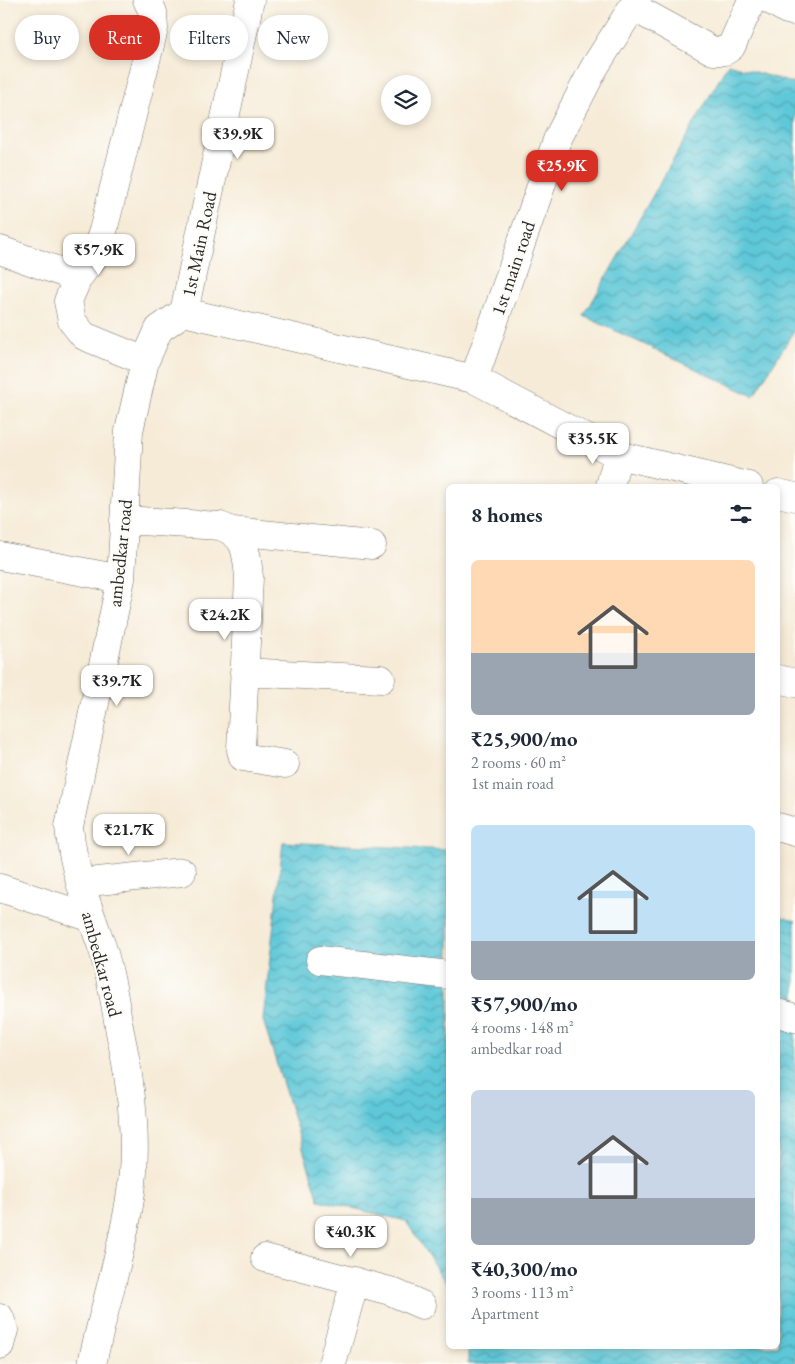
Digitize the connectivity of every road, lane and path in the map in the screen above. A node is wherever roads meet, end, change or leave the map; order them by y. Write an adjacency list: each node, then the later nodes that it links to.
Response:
1 (147, 0): 8 (street)
2 (250, 0): 9 (street, 1st Main Road)
3 (752, 0): 5 (street)
4 (770, 0): 6 (street)
5 (635, 3): 11 (street, 1st main road)
6 (795, 12)
7 (0, 250): 8 (street)
8 (78, 278): 10 (street)
9 (184, 312): 10 (street, ambedkar road); 11 (street)
10 (145, 361): 17 (street, ambedkar road)
11 (474, 379): 12 (street)
12 (618, 455): 13 (street); 14 (street)
13 (611, 484)
14 (741, 484)
15 (780, 493): 16 (street)
16 (795, 497)
17 (124, 520): 18 (street); 21 (street, ambedkar road)
18 (233, 531): 19 (street); 22 (street)
19 (372, 545)
20 (0, 556): 21 (street)
21 (122, 579): 30 (street, ambedkar road)
22 (244, 672): 23 (street); 26 (street)
23 (381, 679)
24 (780, 679): 25 (street)
25 (795, 683)
26 (285, 764)
27 (780, 828): 28 (street)
28 (795, 832)
29 (182, 872): 30 (street)
30 (80, 883): 32 (street, ambedkar road)
31 (0, 888): 32 (street)
32 (89, 917): 42 (street, ambedkar road)
33 (320, 960): 34 (street)
34 (446, 975)
35 (780, 1014): 36 (street)
36 (795, 1018)
37 (265, 1258): 38 (street)
38 (355, 1281): 39 (street); 43 (street)
39 (422, 1305)
40 (0, 1318): 41 (street)
41 (0, 1345)
42 (92, 1364)
43 (332, 1364)

